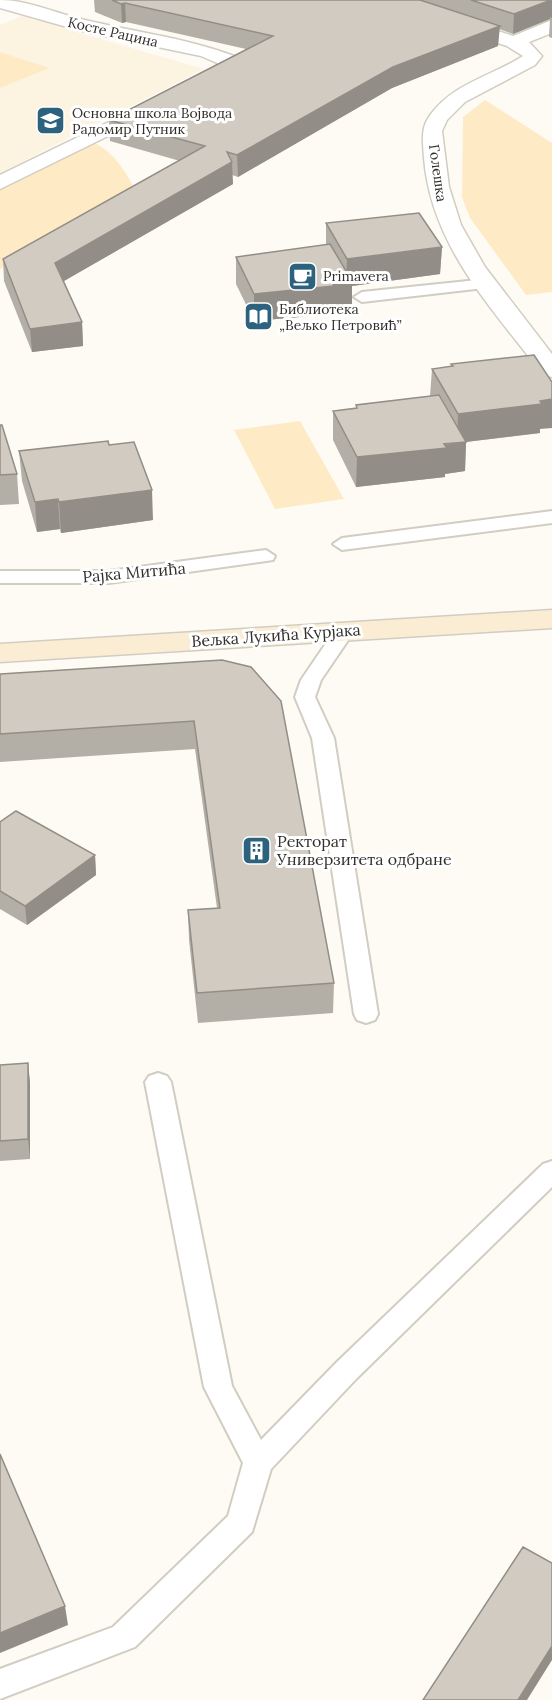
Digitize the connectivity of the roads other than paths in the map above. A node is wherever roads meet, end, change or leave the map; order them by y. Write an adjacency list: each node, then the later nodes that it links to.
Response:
1 (396, 1): 7 (street)
2 (0, 2): 4 (street, Косте Рацина)
3 (70, 3): 4 (street)
4 (31, 11): 5 (street); 8 (street, Косте Рацина)
5 (0, 18)
6 (552, 26): 7 (street)
7 (514, 42): 9 (street, Голешка)
8 (0, 183)
9 (487, 284): 10 (lane); 11 (street, Голешка)
10 (362, 297)
11 (552, 370)
12 (552, 517): 13 (lane)
13 (342, 544)
14 (266, 556): 15 (lane, Рајка Митића)
15 (0, 578)
16 (552, 619): 17 (street, Вељка Лукића Курјака)
17 (345, 630): 18 (street, Вељка Лукића Курјака); 19 (lane)
18 (0, 653)
19 (366, 1014)
20 (158, 1082): 22 (lane)
21 (552, 1172): 22 (lane)
22 (258, 1463): 23 (lane)
23 (0, 1684)

